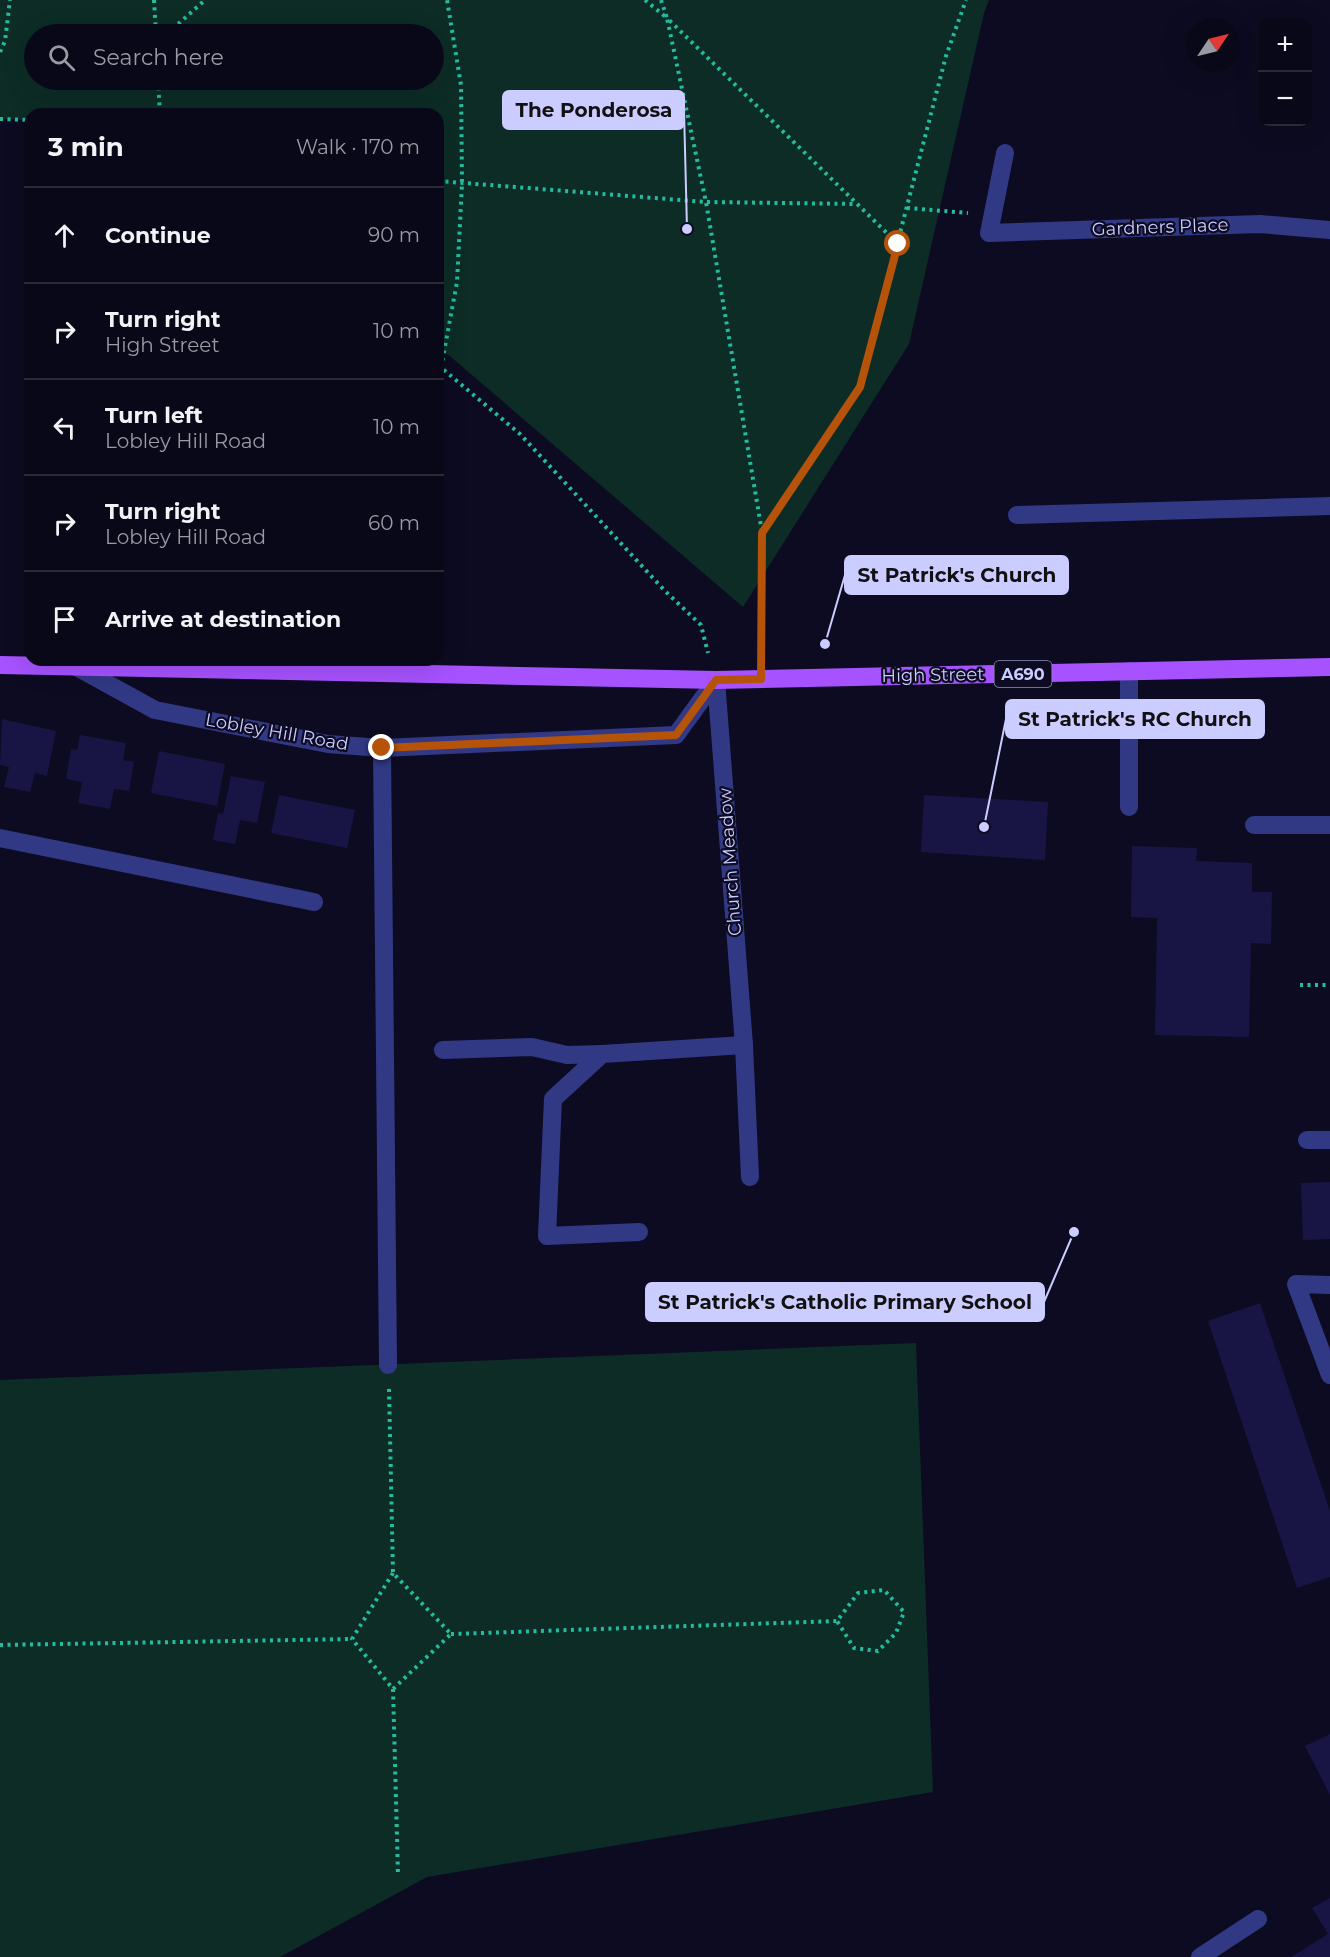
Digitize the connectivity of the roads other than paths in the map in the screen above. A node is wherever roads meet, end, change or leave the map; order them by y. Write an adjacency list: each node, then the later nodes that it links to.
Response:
1 (1005, 153): 2 (street, Gardners Place)
2 (1330, 230)
3 (1330, 506): 4 (street)
4 (1017, 515)
5 (0, 665): 6 (main road, A690)
6 (24, 665)
7 (75, 666): 10 (main road, A690); 11 (street, Lobley Hill Road)
8 (1330, 666): 9 (main road, High Street / A690)
9 (1130, 671): 10 (main road, High Street / A690); 12 (street)
10 (716, 680): 11 (street, Lobley Hill Road); 17 (street, Church Meadow)
11 (382, 748): 25 (street)
12 (1129, 807)
13 (1254, 825): 14 (street)
14 (1330, 825)
15 (0, 838): 16 (street)
16 (314, 902)
17 (744, 1045): 19 (street); 22 (street, Church Meadow)
18 (443, 1050): 19 (street)
19 (602, 1054): 23 (street)
20 (1307, 1140): 21 (street)
21 (1330, 1140)
22 (750, 1177)
23 (639, 1232)
24 (1330, 1285): 26 (street)
25 (388, 1365)
26 (1330, 1375)
27 (1258, 1919): 28 (street)
28 (1200, 1957)

